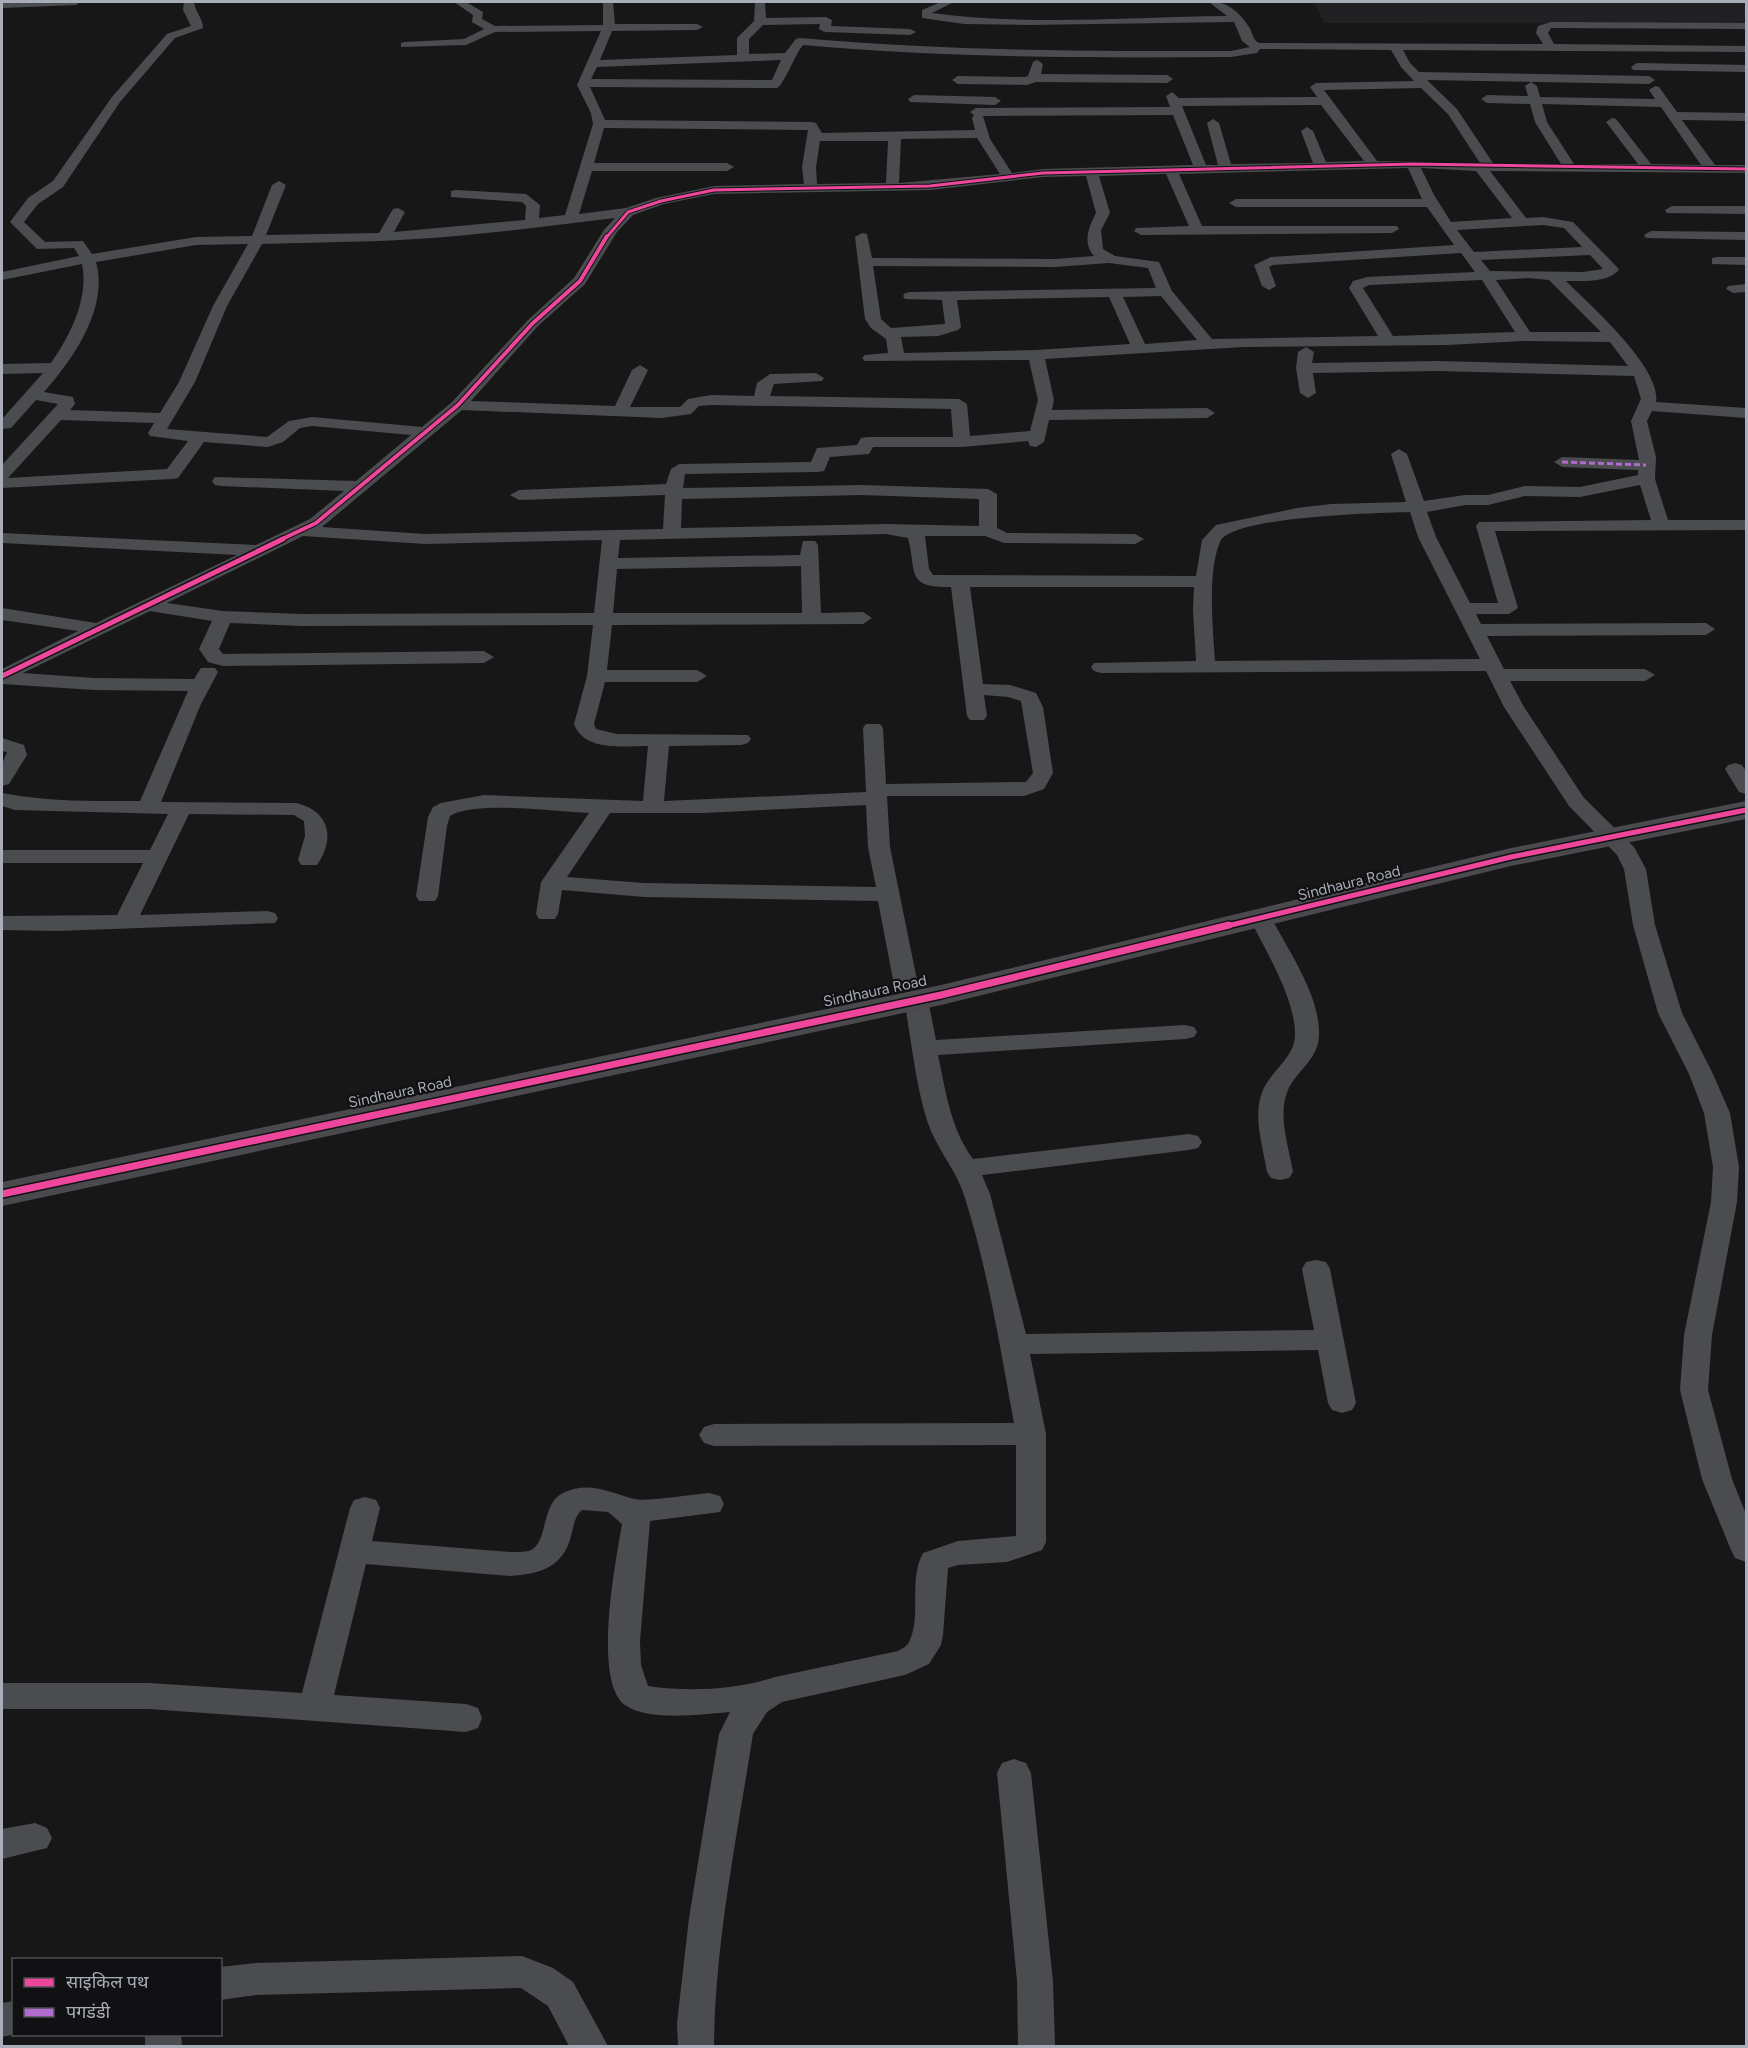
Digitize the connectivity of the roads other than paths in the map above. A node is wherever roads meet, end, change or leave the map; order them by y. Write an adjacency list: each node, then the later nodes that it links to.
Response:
1 (76, 2): 8 (street)
2 (189, 2): 85 (street)
3 (459, 2): 17 (street)
4 (608, 2): 12 (street)
5 (760, 2): 11 (street)
6 (949, 2): 9 (street)
7 (1214, 2): 10 (street)
8 (2, 5)
9 (915, 17): 10 (street); 18 (street)
10 (1238, 19): 19 (street)
11 (760, 22): 18 (street); 31 (street)
12 (609, 26): 16 (street); 17 (street); 33 (street)
13 (1632, 26): 14 (street); 23 (street); 25 (street)
14 (1722, 26): 15 (street); 26 (street)
15 (1746, 26)
16 (697, 27)
17 (493, 29): 21 (street)
18 (910, 32): 27 (street)
19 (1247, 35): 20 (street); 22 (street)
20 (1390, 37): 22 (street); 32 (street); 39 (street)
21 (405, 45)
22 (1257, 46): 29 (street)
23 (1550, 47): 24 (street); 32 (street)
24 (1624, 47): 25 (street); 34 (street)
25 (1649, 48): 26 (street)
26 (1746, 49)
27 (940, 50): 28 (street); 30 (street)
28 (1041, 54): 29 (street); 36 (street)
29 (1160, 55): 37 (street)
30 (788, 56): 31 (street); 41 (street)
31 (743, 57): 33 (street)
32 (1521, 62): 39 (street); 40 (street); 44 (street)
33 (591, 64): 41 (street)
34 (1637, 67): 35 (street); 40 (street)
35 (1746, 69)
36 (1034, 78): 37 (street); 38 (street)
37 (1167, 79): 49 (street)
38 (958, 80)
39 (1423, 80): 45 (street); 64 (street)
40 (1649, 80): 47 (street)
41 (584, 83): 54 (street)
42 (914, 99): 48 (street)
43 (1487, 99): 44 (street)
44 (1535, 100): 47 (street); 67 (street)
45 (1325, 101): 49 (street); 60 (street)
46 (1087, 102): 48 (street)
47 (1664, 103): 50 (street)
48 (974, 106): 49 (street); 55 (street)
49 (1176, 106): 65 (street)
50 (1673, 116): 51 (street); 68 (street)
51 (1746, 117)
52 (1612, 122): 70 (street)
53 (1213, 123): 66 (street)
54 (598, 124): 57 (street); 62 (street)
55 (985, 130): 58 (street); 73 (street)
56 (1307, 131): 61 (street)
57 (814, 137): 58 (street); 76 (street)
58 (894, 137): 75 (street)
59 (1413, 164): 60 (street); 64 (street); 80 (street)
60 (1373, 165): 61 (street)
61 (1321, 166): 66 (street)
62 (586, 167): 63 (street); 87 (street)
63 (727, 167)
64 (1485, 167): 67 (street); 88 (street)
65 (1201, 169): 66 (street); 71 (street)
66 (1226, 169)
67 (1571, 169): 70 (street)
68 (1711, 169): 69 (street); 70 (street)
69 (1746, 169)
70 (1649, 170)
71 (1171, 171): 72 (street); 94 (street)
72 (1091, 172): 73 (street); 103 (street)
73 (1008, 177): 75 (street)
74 (279, 185): 99 (street)
75 (892, 187): 76 (street)
76 (811, 188): 84 (street)
77 (456, 194): 78 (street)
78 (483, 195): 89 (street); 92 (street)
79 (1236, 203): 80 (street)
80 (1431, 203): 90 (street)
81 (1672, 210): 82 (street)
82 (1746, 210)
83 (398, 212): 97 (street)
84 (628, 212): 87 (street); 134 (street)
85 (19, 218): 86 (street); 102 (street)
86 (2, 219)
87 (570, 221): 89 (street)
88 (1522, 222): 90 (street); 100 (street)
89 (532, 225): 92 (street)
90 (1447, 226): 101 (street)
91 (1392, 229): 94 (street)
92 (468, 231): 97 (street)
93 (1141, 231): 94 (street)
94 (1198, 232)
95 (1651, 235): 96 (street)
96 (1746, 236)
97 (384, 237): 99 (street)
98 (862, 237): 106 (street)
99 (258, 239): 102 (street); 141 (street)
100 (1596, 250): 101 (street); 108 (street)
101 (1466, 253): 109 (street); 110 (street)
102 (89, 258): 107 (street); 125 (street)
103 (1107, 259): 106 (street); 111 (street)
104 (1717, 261): 105 (street)
105 (1746, 261)
106 (864, 262): 115 (street)
107 (2, 276)
108 (1552, 276): 109 (street); 117 (street)
109 (1486, 277): 116 (street); 119 (street)
110 (1269, 286)
111 (1165, 292): 112 (street); 120 (street)
112 (1114, 293): 113 (street); 121 (street)
113 (949, 296): 114 (street); 115 (street)
114 (910, 297)
115 (889, 333): 123 (street)
116 (1524, 336): 117 (street); 119 (street)
117 (1614, 337): 129 (street)
118 (1307, 341): 119 (street); 120 (street); 126 (street)
119 (1389, 341)
120 (1208, 344): 121 (street)
121 (1139, 348): 122 (street)
122 (1036, 356): 123 (street); 139 (street)
123 (897, 357): 124 (street)
124 (870, 358)
125 (57, 368): 127 (street); 132 (street)
126 (1304, 368): 129 (street); 131 (street)
127 (2, 369)
128 (640, 370): 136 (street)
129 (1640, 371): 135 (street)
130 (816, 378): 133 (street)
131 (1308, 393)
132 (32, 395): 140 (street); 142 (street)
133 (761, 400): 136 (street); 145 (street)
134 (458, 405): 136 (street); 143 (street)
135 (1646, 406): 138 (street); 149 (street)
136 (620, 412)
137 (1207, 413): 139 (street)
138 (1746, 413)
139 (1044, 414): 145 (street)
140 (59, 415): 141 (street); 150 (street)
141 (165, 418): 144 (street)
142 (5, 425)
143 (424, 432): 144 (street); 153 (street)
144 (198, 438): 152 (street)
145 (962, 442): 148 (street)
146 (1399, 454): 158 (street)
147 (1562, 462): 149 (street)
148 (816, 467): 154 (street); 155 (street)
149 (1646, 472): 157 (street); 159 (street)
150 (2, 474)
151 (221, 481): 153 (street)
152 (2, 483)
153 (358, 486): 163 (street)
154 (675, 491): 155 (street); 156 (street); 166 (street)
155 (814, 491): 165 (street)
156 (519, 495)
157 (1440, 506): 158 (street); 161 (street)
158 (1416, 507): 173 (street); 176 (street)
159 (1661, 525): 160 (street); 161 (street)
160 (1746, 525)
161 (1485, 526): 176 (street)
162 (809, 529): 164 (street); 166 (street); 171 (street)
163 (302, 531): 167 (street); 170 (street)
164 (910, 531): 165 (street); 174 (street)
165 (988, 531): 169 (street)
166 (672, 532): 167 (street)
167 (612, 534): 172 (street)
168 (2, 538): 170 (street)
169 (1135, 539)
170 (256, 550): 175 (street)
171 (810, 560): 172 (street); 179 (street)
172 (609, 564): 181 (street)
173 (1204, 581): 174 (street); 187 (street)
174 (960, 583): 195 (street)
175 (148, 605): 178 (street); 182 (street)
176 (1465, 609): 184 (street)
177 (2, 614): 182 (street)
178 (223, 616): 181 (street); 186 (street)
179 (812, 618): 180 (street); 181 (street)
180 (863, 618)
181 (605, 619): 191 (street)
182 (99, 629): 193 (street)
183 (1706, 629): 184 (street)
184 (1475, 630): 189 (street)
185 (484, 657): 186 (street)
186 (215, 658): 194 (street)
187 (1206, 666): 188 (street); 189 (street)
188 (1101, 668)
189 (1494, 670): 190 (street); 212 (street)
190 (1645, 675)
191 (597, 676): 192 (street); 199 (street)
192 (697, 676)
193 (2, 677): 194 (street)
194 (201, 685): 207 (street)
195 (974, 689): 196 (street); 204 (street)
196 (977, 716)
197 (873, 728): 204 (street)
198 (741, 738): 199 (street)
199 (659, 739): 208 (street)
200 (2, 744): 202 (street)
201 (1735, 769): 203 (street)
202 (2, 780)
203 (1746, 788)
204 (876, 794): 208 (street); 217 (street)
205 (1746, 798): 212 (street, Sindhaura Road)
206 (2, 799): 207 (street)
207 (148, 807): 209 (street)
208 (653, 807): 210 (street)
209 (182, 808): 214 (street); 215 (street)
210 (603, 808): 216 (street); 218 (street)
211 (1746, 810): 212 (street)
212 (1606, 831): 220 (street); 224 (street, Sindhaura Road); 229 (street)
213 (2, 856): 214 (street)
214 (158, 857): 223 (street)
215 (309, 860)
216 (552, 882): 217 (street); 219 (street)
217 (887, 894): 224 (street)
218 (427, 896)
219 (547, 914)
220 (1260, 917): 224 (street); 230 (street)
221 (267, 918): 223 (street)
222 (2, 922): 223 (street)
223 (125, 922)
224 (911, 993): 226 (street); 231 (street, Sindhaura Road); 232 (street)
225 (1185, 1032): 226 (street)
226 (925, 1048): 228 (street)
227 (1189, 1142): 228 (street)
228 (966, 1168): 235 (street)
229 (1736, 1168): 242 (street)
230 (1280, 1172)
231 (2, 1173)
232 (2, 1194)
233 (1316, 1269): 234 (street)
234 (1330, 1340): 235 (street); 236 (street)
235 (1013, 1344): 237 (street)
236 (1342, 1403)
237 (1030, 1434): 238 (street); 245 (street)
238 (714, 1435)
239 (709, 1504): 241 (street)
240 (366, 1508): 243 (street)
241 (630, 1511): 243 (street); 245 (street)
242 (1746, 1550)
243 (354, 1551): 246 (street)
244 (2, 1696): 246 (street)
245 (759, 1697): 253 (street)
246 (314, 1708): 247 (street)
247 (466, 1718)
248 (1014, 1773): 254 (street)
249 (35, 1838): 250 (street)
250 (2, 1844)
251 (222, 1984): 252 (street)
252 (590, 2046)
253 (696, 2046)
254 (1037, 2046)

